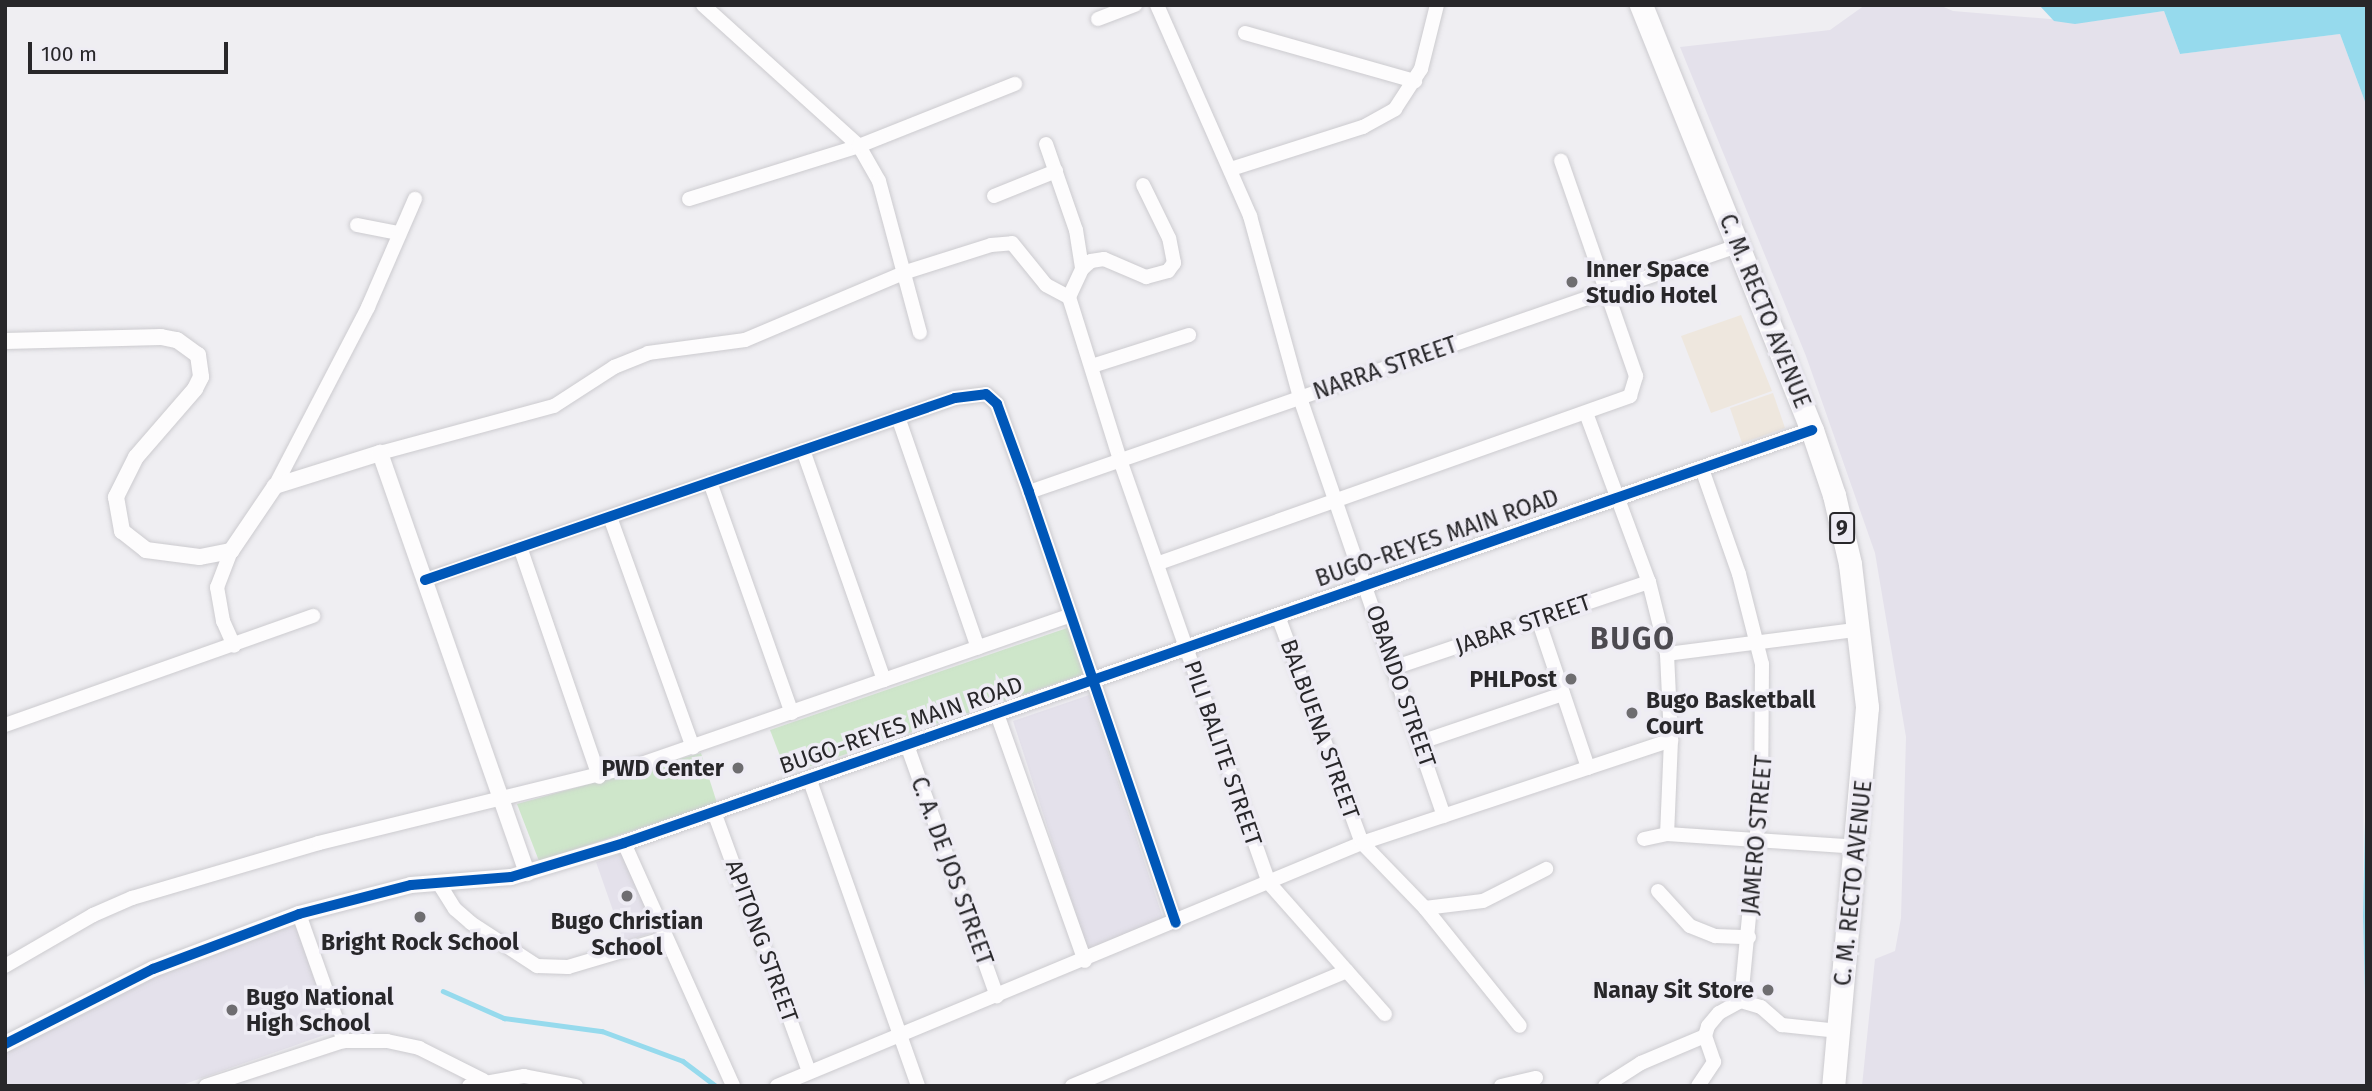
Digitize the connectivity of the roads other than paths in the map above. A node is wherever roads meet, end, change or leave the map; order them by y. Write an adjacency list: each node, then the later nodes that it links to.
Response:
1 (703, 5): 11 (street)
2 (1135, 5): 6 (street)
3 (1157, 5): 13 (street, OBANDO STREET)
4 (1437, 5): 8 (street)
5 (1641, 5): 21 (highway, C. M. RECTO AVENUE / 9)
6 (1098, 19)
7 (1245, 33): 8 (street)
8 (1415, 81): 13 (street)
9 (1015, 84): 11 (street)
10 (1046, 145): 14 (street)
11 (859, 146): 18 (street); 23 (street)
12 (1561, 162): 24 (street)
13 (1231, 169): 30 (street, OBANDO STREET)
14 (1056, 171): 16 (street); 22 (street)
15 (1143, 185): 22 (street)
16 (994, 195)
17 (415, 199): 20 (street)
18 (689, 199)
19 (357, 225): 20 (street)
20 (398, 233): 39 (street)
21 (1740, 245): 24 (street, NARRA STREET); 33 (highway, C. M. RECTO AVENUE / 9)
22 (1082, 269): 25 (street)
23 (906, 272): 25 (street); 26 (street); 35 (street)
24 (1608, 291): 30 (street, NARRA STREET); 31 (street)
25 (1069, 298): 29 (street, PILI BALITE STREET)
26 (920, 333)
27 (1189, 335): 29 (street)
28 (5, 341): 45 (street)
29 (1092, 366): 36 (street, PILI BALITE STREET)
30 (1300, 398): 36 (street, NARRA STREET); 41 (street, OBANDO STREET)
31 (1586, 413): 41 (street); 42 (street)
32 (898, 417): 34 (street); 40 (street); 58 (street)
33 (1812, 430): 37 (street, BUGO-REYES MAIN ROAD); 54 (highway, C. M. RECTO AVENUE / 9)
34 (803, 450): 38 (street); 61 (street)
35 (380, 453): 39 (street); 47 (street)
36 (1120, 460): 40 (street, NARRA STREET); 46 (street, PILI BALITE STREET)
37 (1702, 469): 42 (street, BUGO-REYES MAIN ROAD); 55 (street, JAMERO STREET)
38 (710, 482): 43 (street); 64 (street)
39 (275, 486): 45 (street)
40 (1030, 492): 51 (street)
41 (1335, 498): 46 (street); 49 (street, OBANDO STREET)
42 (1618, 498): 48 (street); 49 (street, BUGO-REYES MAIN ROAD)
43 (610, 517): 44 (street); 70 (street)
44 (520, 548): 47 (street); 72 (street)
45 (232, 551): 56 (street)
46 (1159, 563): 57 (street, PILI BALITE STREET)
47 (425, 580): 74 (street)
48 (1649, 582): 53 (street, JABAR STREET); 59 (street)
49 (1366, 584): 52 (street, BUGO-REYES MAIN ROAD); 60 (street, OBANDO STREET)
50 (313, 616): 56 (street)
51 (1069, 616): 58 (street); 62 (street)
52 (1278, 616): 57 (street, BUGO-REYES MAIN ROAD); 81 (street, BALBUENA STREET)
53 (1538, 619): 60 (street, JABAR STREET); 63 (street)
54 (1861, 629): 55 (street); 82 (highway, C. M. RECTO AVENUE / 9)
55 (1760, 643): 59 (street); 78 (street, JAMERO STREET)
56 (234, 646): 66 (street)
57 (1186, 647): 62 (street, BUGO-REYES MAIN ROAD); 86 (street, PILI BALITE STREET)
58 (978, 648): 61 (street)
59 (1667, 654): 67 (street)
60 (1396, 667): 68 (street, OBANDO STREET)
61 (884, 680): 64 (street)
62 (1092, 682): 65 (street, BUGO-REYES MAIN ROAD); 90 (street)
63 (1563, 694): 68 (street); 71 (street)
64 (792, 712): 70 (street)
65 (998, 714): 69 (street, BUGO-REYES MAIN ROAD); 93 (street)
66 (5, 725)
67 (1671, 740): 71 (street); 77 (street)
68 (1421, 742): 76 (street, OBANDO STREET)
69 (907, 745): 73 (street, BUGO-REYES MAIN ROAD); 96 (street, C. A. DE JOS STREET)
70 (693, 747): 72 (street)
71 (1588, 768): 76 (street)
72 (598, 776): 74 (street)
73 (809, 778): 75 (street, BUGO-REYES MAIN ROAD); 101 (street)
74 (501, 799): 84 (street); 94 (street)
75 (714, 812): 80 (street, BUGO-REYES MAIN ROAD); 105 (street, APITONG STREET)
76 (1444, 816): 81 (street)
77 (1667, 834): 78 (street); 79 (street)
78 (1754, 838): 82 (street); 91 (street, JAMERO STREET)
79 (1644, 839)
80 (624, 843): 84 (street, BUGO-REYES MAIN ROAD); 92 (street)
81 (1362, 843): 86 (street); 88 (street)
82 (1856, 848): 100 (highway, C. M. RECTO AVENUE / 9)
83 (1546, 869): 88 (street)
84 (527, 873): 85 (street, BUGO-REYES MAIN ROAD)
85 (438, 882): 89 (street, BUGO-REYES MAIN ROAD); 92 (street)
86 (1269, 883): 90 (street); 95 (street, PILI BALITE STREET)
87 (1658, 891): 91 (street)
88 (1425, 908): 99 (street)
89 (299, 914): 103 (street); 104 (street, BUGO-REYES MAIN ROAD)
90 (1176, 923): 93 (street)
91 (1749, 937): 97 (street, JAMERO STREET)
92 (666, 938): 110 (street)
93 (1085, 961): 96 (street)
94 (5, 966)
95 (1347, 971): 98 (street, PILI BALITE STREET); 113 (street)
96 (997, 996): 101 (street)
97 (1741, 1001): 100 (street); 102 (street)
98 (1385, 1014)
99 (1520, 1026)
100 (1839, 1031): 117 (highway, C. M. RECTO AVENUE / 9)
101 (900, 1034): 105 (street); 112 (street)
102 (1705, 1036): 115 (street); 116 (street)
103 (344, 1041): 107 (street); 108 (street)
104 (5, 1044)
105 (809, 1071): 111 (street)
106 (1536, 1078): 114 (street)
107 (476, 1083): 109 (street)
108 (206, 1086)
109 (576, 1086)
110 (733, 1086)
111 (777, 1086)
112 (918, 1086)
113 (1072, 1086)
114 (1501, 1086)
115 (1605, 1086)
116 (1698, 1086)
117 (1833, 1086)

